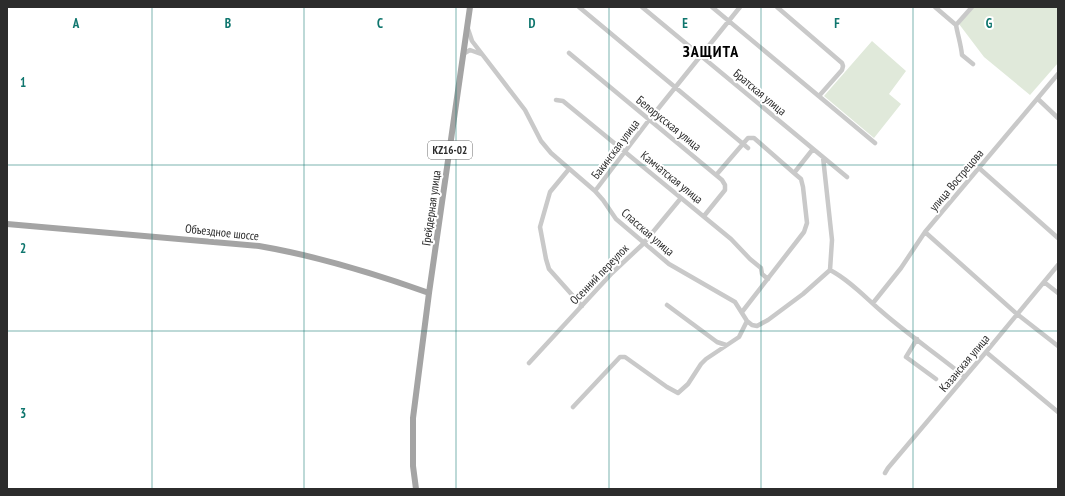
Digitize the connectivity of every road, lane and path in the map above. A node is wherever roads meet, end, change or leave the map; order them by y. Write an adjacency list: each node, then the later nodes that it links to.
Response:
1 (470, 7): 11 (main road, Грейдерная улица / KZ16-02)
2 (580, 7): 18 (street)
3 (642, 7): 15 (street, Братская улица)
4 (712, 7): 9 (street)
5 (740, 7): 9 (street, Бакинская улица)
6 (777, 7): 19 (street)
7 (935, 7): 10 (street)
8 (972, 7): 10 (street)
9 (729, 21): 15 (street, Бакинская улица); 19 (street)
10 (956, 25): 16 (street)
11 (467, 26): 13 (main road, Грейдерная улица / KZ16-02); 14 (street, Спасская улица)
12 (569, 53): 23 (street, Белорусская улица)
13 (463, 54): 14 (street); 46 (main road, Грейдерная улица / KZ16-02)
14 (482, 55): 31 (street, Спасская улица)
15 (701, 56): 18 (street, Бакинская улица); 27 (street, Братская улица)
16 (973, 64)
17 (1058, 74): 20 (street, улица Вострецова)
18 (676, 88): 23 (street, Бакинская улица); 25 (street)
19 (819, 96): 24 (street)
20 (1038, 99): 22 (street); 30 (street, улица Вострецова)
21 (556, 100): 28 (street, Камчатская улица)
22 (1058, 118)
23 (649, 120): 28 (street, Бакинская улица); 33 (street, Белорусская улица)
24 (875, 143)
25 (742, 144): 26 (street); 32 (street); 33 (street)
26 (748, 148)
27 (813, 149): 29 (street, Братская улица); 32 (street)
28 (626, 152): 35 (street, Бакинская улица); 36 (street, Камчатская улица)
29 (823, 157): 34 (street, Братская улица); 43 (street)
30 (979, 168): 39 (street, улица Вострецова); 40 (street)
31 (569, 169): 35 (street, Спасская улица); 50 (street)
32 (794, 173): 44 (street)
33 (717, 174): 37 (street, Белорусская улица)
34 (847, 177)
35 (595, 191): 41 (street, Спасская улица)
36 (681, 198): 37 (street, Камчатская улица); 41 (street, Осенний переулок)
37 (704, 216): 44 (street, Камчатская улица)
38 (7, 224): 46 (main road, Объездное шоссе)
39 (925, 232): 48 (street, улица Вострецова); 52 (street)
40 (1058, 238)
41 (643, 244): 50 (street, Осенний переулок); 51 (street, Спасская улица)
42 (1058, 265): 45 (street, Казанская улица)
43 (830, 270): 48 (street); 53 (street)
44 (768, 279): 51 (street)
45 (1044, 282): 47 (street); 52 (street, Казанская улица)
46 (429, 293): 64 (main road, KZ16-02)
47 (1058, 293)
48 (873, 303): 54 (street)
49 (667, 305): 55 (street)
50 (582, 306): 58 (street, Осенний переулок)
51 (742, 312): 53 (street, Спасская улица)
52 (1017, 314): 56 (street); 57 (street, Казанская улица)
53 (747, 321): 55 (street)
54 (917, 339): 59 (street); 60 (street)
55 (726, 345): 61 (street)
56 (1058, 346)
57 (986, 352): 59 (street, Казанская улица); 62 (street)
58 (529, 363)
59 (965, 377): 63 (street, Казанская улица)
60 (936, 379)
61 (573, 408)
62 (1058, 412)
63 (885, 473)
64 (416, 489)

